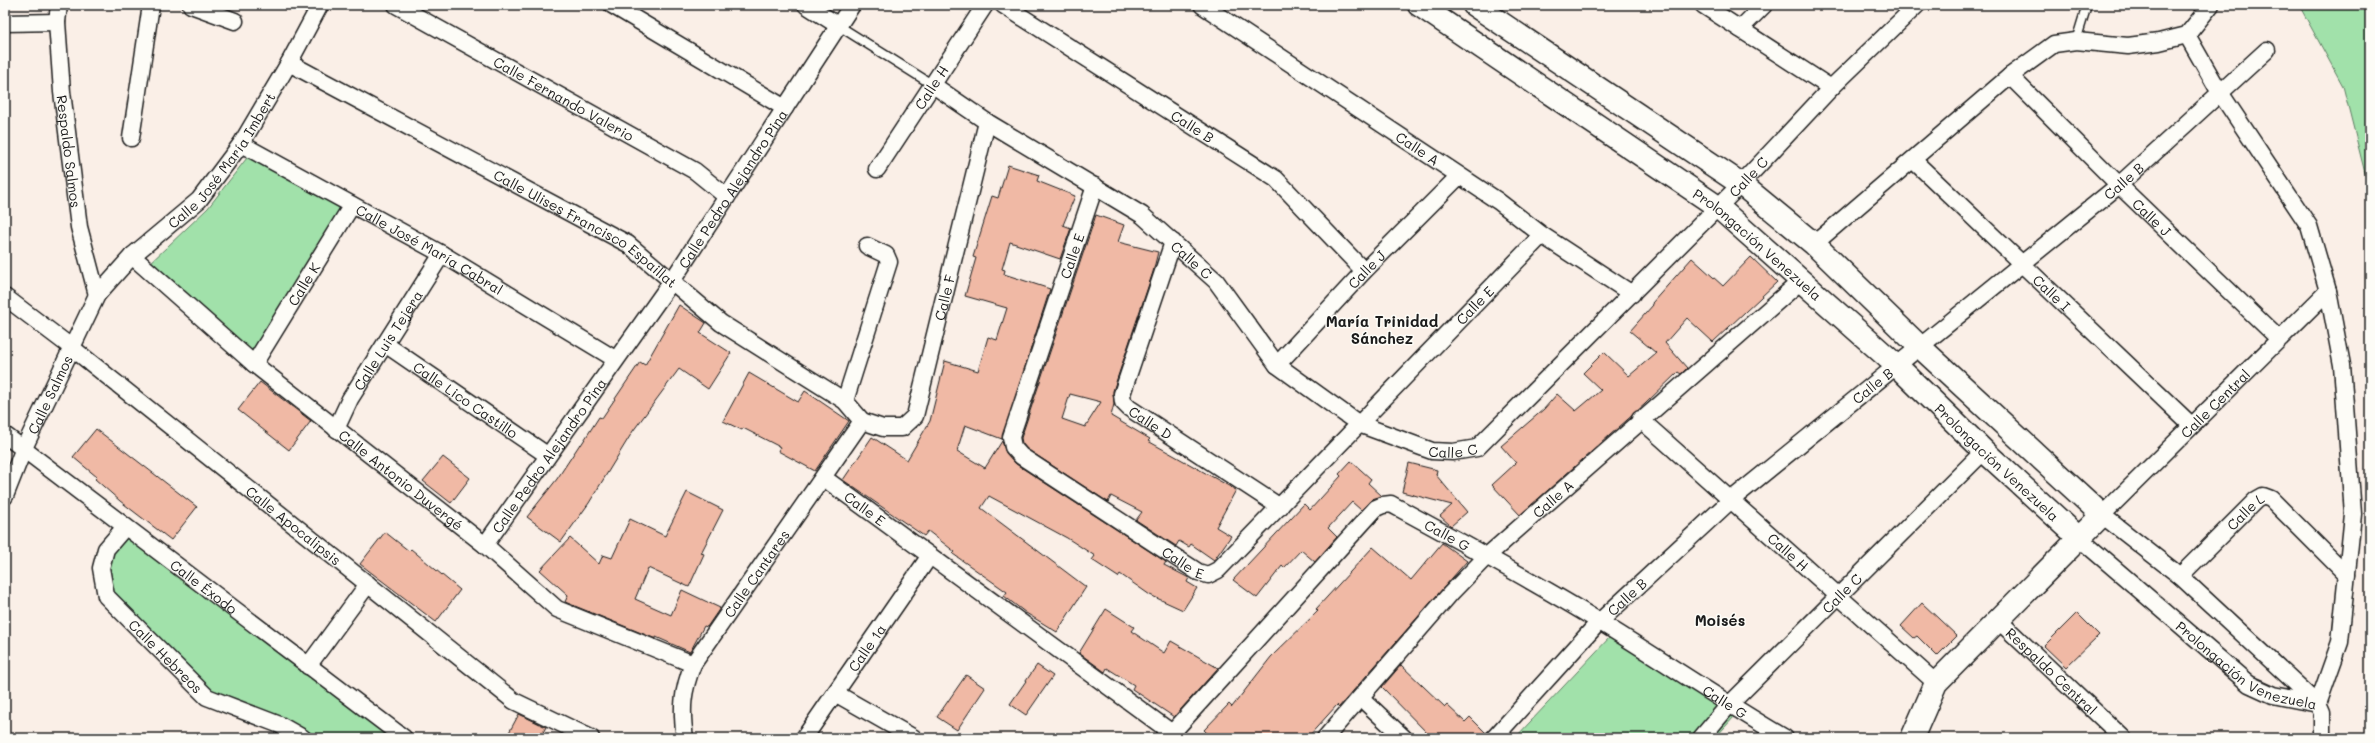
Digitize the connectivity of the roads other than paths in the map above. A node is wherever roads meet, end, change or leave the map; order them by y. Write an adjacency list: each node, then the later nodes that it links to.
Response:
1 (59, 5): 20 (street, Respaldo Salmos)
2 (151, 5): 34 (street)
3 (191, 5): 19 (street)
4 (320, 5): 27 (street, Calle José María Imbert)
5 (396, 5): 42 (street, Calle Fernando Valerio)
6 (612, 5): 32 (street)
7 (806, 5): 22 (street)
8 (852, 5): 22 (street, Calle Pedro Alejandro Pina)
9 (985, 5): 29 (street, Calle H)
10 (1003, 5): 52 (street, Calle B)
11 (1202, 5): 38 (street, Calle A)
12 (1419, 5): 44 (street, Prolongación Venezuela)
13 (1474, 5): 39 (street, Prolongación Venezuela)
14 (1703, 5): 23 (street)
15 (1764, 5): 23 (street)
16 (1917, 5): 30 (street, Calle C)
17 (2087, 5): 25 (lane)
18 (2211, 5): 24 (street)
19 (235, 21)
20 (57, 22): 21 (street); 57 (street, Respaldo Salmos)
21 (5, 23)
22 (839, 26): 29 (lane); 32 (street, Calle Pedro Alejandro Pina)
23 (1740, 29): 30 (street)
24 (2187, 35): 25 (street); 31 (street)
25 (2076, 41): 28 (street)
26 (2267, 50): 31 (street, Calle B)
27 (289, 63): 35 (street, Calle José María Imbert); 54 (street, Calle Ulises Francisco Espaillat)
28 (2010, 76): 36 (street); 40 (street, Calle J)
29 (933, 85): 33 (street, Calle C); 37 (street, Calle H)
30 (1831, 88): 39 (street, Calle C)
31 (2220, 91): 40 (street, Calle B); 55 (street)
32 (785, 108): 42 (street, Calle Pedro Alejandro Pina)
33 (987, 122): 41 (street, Calle C); 69 (street, Calle F)
34 (131, 138)
35 (241, 144): 43 (street, Calle José María Cabral); 50 (street, Calle José María Imbert)
36 (1913, 160): 47 (street); 51 (street, Calle I)
37 (877, 169)
38 (1458, 176): 45 (street, Calle A); 52 (street, Calle J)
39 (1741, 184): 44 (street, Calle C); 47 (street, Prolongación Venezuela)
40 (2119, 185): 51 (street, Calle B); 59 (street, Calle J)
41 (1095, 186): 46 (street, Calle C); 80 (street, Calle E)
42 (727, 196): 54 (street, Calle Pedro Alejandro Pina)
43 (352, 205): 49 (street, Calle José María Cabral); 64 (street, Calle K)
44 (1718, 207): 53 (street, Prolongación Venezuela); 56 (street, Calle C)
45 (1542, 235): 56 (street, Calle A); 70 (street, Calle E)
46 (1173, 242): 65 (street, Calle C); 80 (street, Calle D)
47 (1814, 244): 61 (street, Prolongación Venezuela)
48 (867, 246): 67 (street)
49 (442, 254): 60 (street, Calle Luis Tejera); 63 (street, Calle José María Cabral)
50 (132, 256): 57 (street, Calle José María Imbert); 64 (street, Calle Antonio Duvergé)
51 (2021, 264): 61 (street, Calle B); 71 (street, Calle I)
52 (1364, 270): 65 (street, Calle J)
53 (1802, 280): 66 (street, Prolongación Venezuela); 68 (street, Calle A)
54 (672, 281): 63 (street, Calle Pedro Alejandro Pina); 67 (street, Calle Ulises Francisco Espaillat)
55 (2328, 291): 59 (street, Calle Central); 87 (street)
56 (1632, 294): 70 (street, Calle C)
57 (97, 295): 62 (street, Calle Salmos)
58 (5, 297): 62 (street, Calle Apocalipsis)
59 (2279, 339): 71 (street, Calle Central)
60 (385, 344): 72 (street, Calle Luis Tejera); 76 (street, Calle Lico Castillo)
61 (1919, 346): 66 (street, Calle B); 81 (street, Prolongación Venezuela)
62 (71, 347): 74 (street, Calle Salmos); 89 (street, Calle Apocalipsis)
63 (615, 359): 76 (street, Calle Pedro Alejandro Pina)
64 (254, 364): 72 (street, Calle Antonio Duvergé)
65 (1277, 365): 70 (street, Calle C)
66 (1896, 365): 75 (street, Prolongación Venezuela); 79 (street, Calle B)
67 (845, 401): 69 (street, Calle Ulises Francisco Espaillat)
68 (1640, 419): 79 (street, Calle H); 85 (street, Calle A)
69 (862, 421): 77 (street, Calle Cantares)
70 (1359, 424): 80 (street, Calle E)
71 (2191, 425): 81 (street, Calle Central)
72 (336, 428): 84 (street, Calle Antonio Duvergé)
73 (5, 434): 74 (street, Calle Éxodo)
74 (24, 448): 78 (street, Calle Salmos); 82 (street, Calle Éxodo)
75 (1984, 451): 83 (street, Prolongación Venezuela); 90 (street, Calle C)
76 (547, 455): 84 (street, Calle Pedro Alejandro Pina)
77 (824, 478): 86 (street, Calle E); 93 (street, Calle Cantares)
78 (5, 496)
79 (1731, 500): 90 (street, Calle H); 92 (street, Calle B)
80 (1280, 507)
81 (2102, 515): 83 (street); 88 (street, Prolongación Venezuela)
82 (125, 527): 94 (street, Calle Éxodo); 101 (street, Calle Hebreos)
83 (2079, 538): 91 (street); 98 (street, Prolongación Venezuela)
84 (485, 545): 93 (street, Calle Antonio Duvergé)
85 (1487, 556): 92 (street, Calle G); 97 (street, Calle A); 100 (street, Calle G)
86 (929, 557): 96 (street, Calle 1a); 100 (street, Calle E)
87 (2347, 575): 88 (street, Calle L); 98 (street)
88 (2180, 576): 98 (street, Prolongación Venezuela)
89 (368, 584): 94 (street); 103 (street, Calle Apocalipsis)
90 (1838, 595): 95 (street, Calle H); 99 (street, Calle C)
91 (1998, 620): 95 (street); 113 (street, Respaldo Central)
92 (1599, 622): 99 (street, Calle G); 109 (street, Calle B)
93 (693, 664): 104 (street, Calle Cantares)
94 (308, 666): 102 (street, Calle Éxodo)
95 (1936, 683): 112 (street)
96 (835, 693): 105 (street, Calle 1a); 106 (street)
97 (1361, 698): 107 (street, Calle A); 108 (street)
98 (2318, 704): 114 (street)
99 (1729, 705): 110 (street, Calle C); 111 (street, Calle G)
100 (1170, 736)
101 (303, 738)
102 (404, 738)
103 (591, 738)
104 (684, 738)
105 (804, 738)
106 (914, 738)
107 (1326, 738)
108 (1404, 738)
109 (1494, 738)
110 (1701, 738)
111 (1785, 738)
112 (1912, 738)
113 (2122, 738)
114 (2322, 738)

